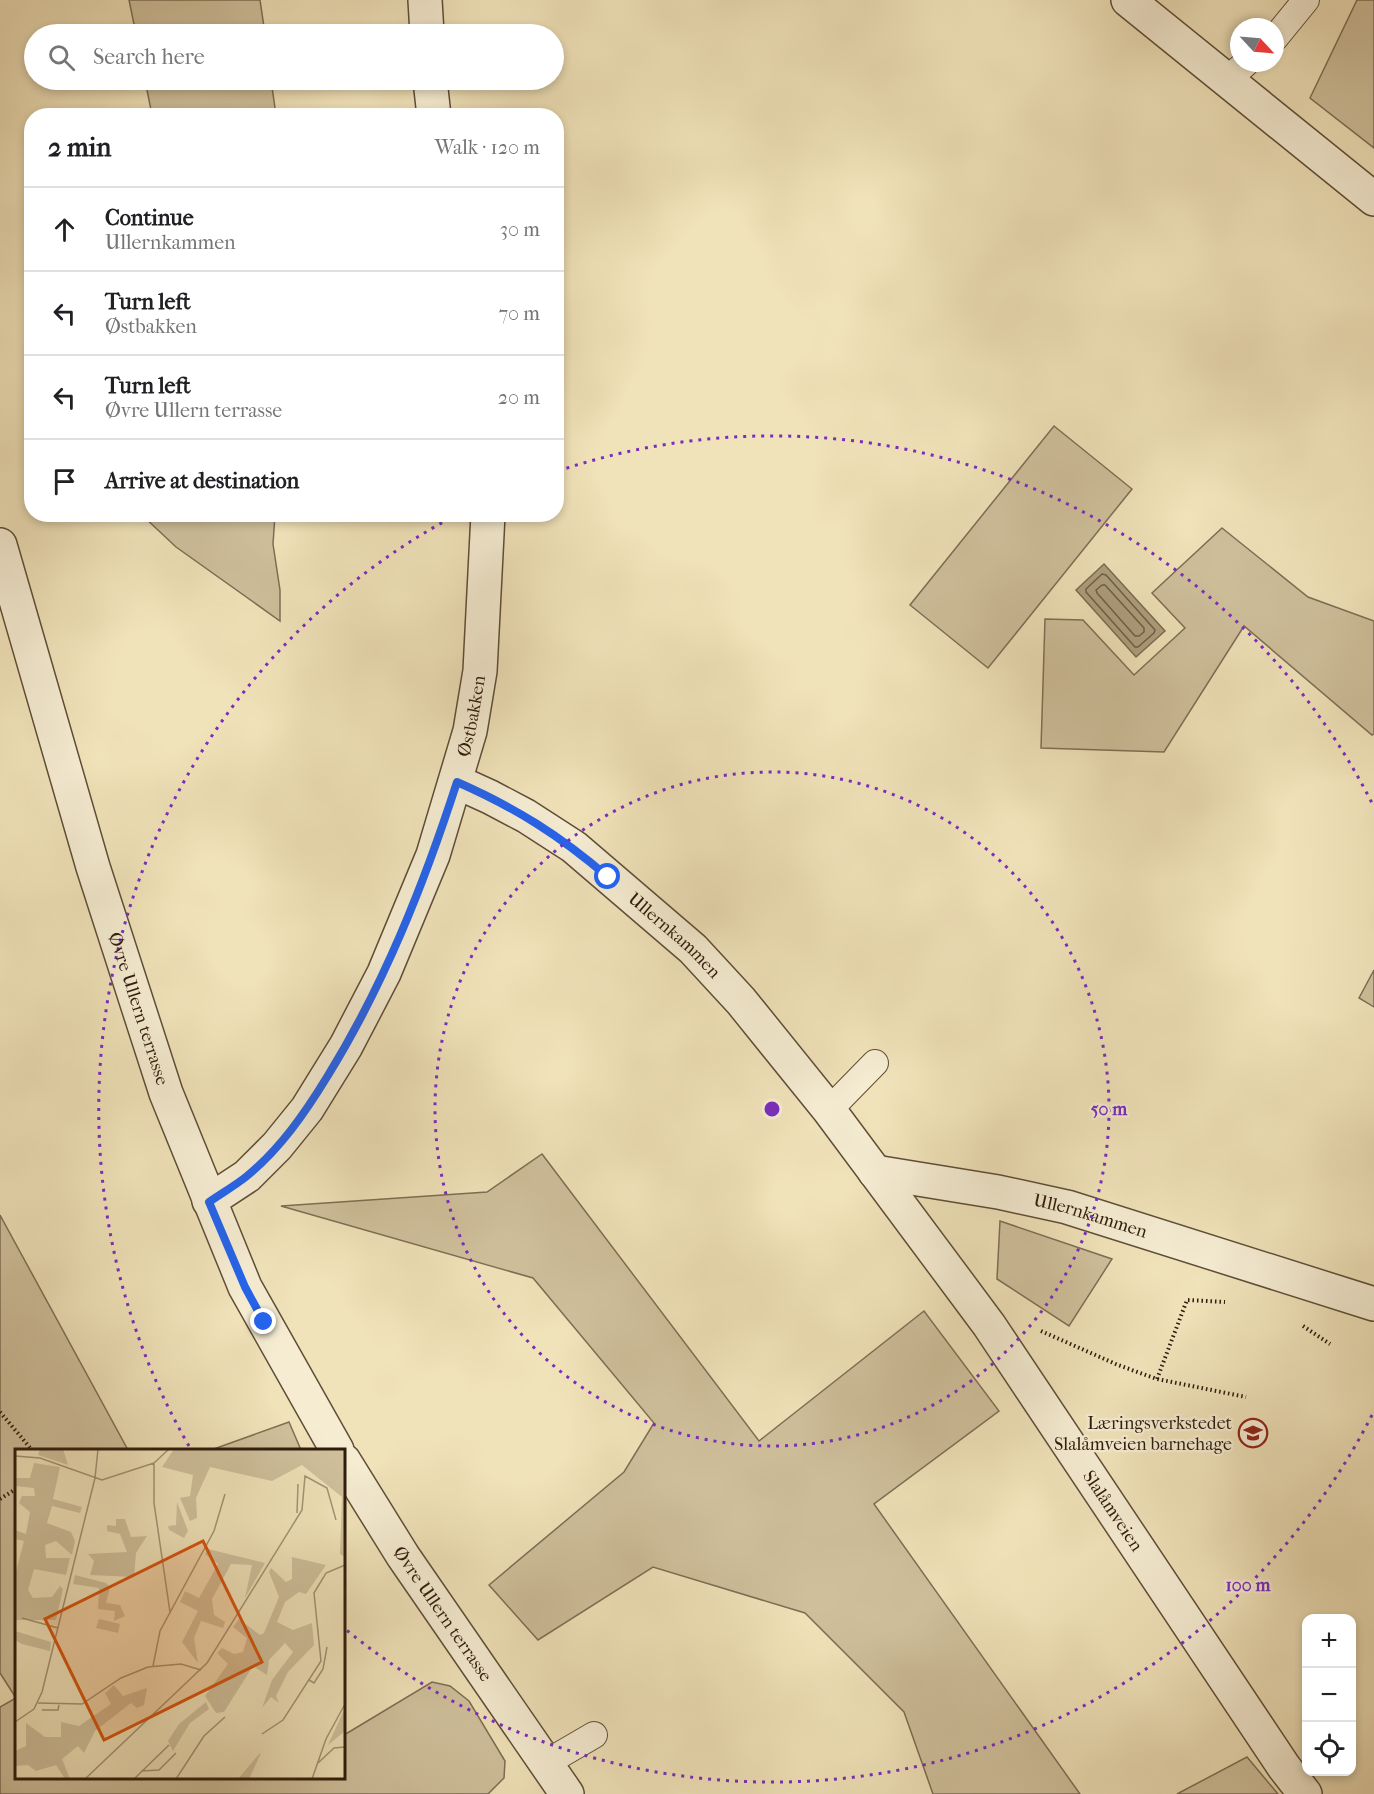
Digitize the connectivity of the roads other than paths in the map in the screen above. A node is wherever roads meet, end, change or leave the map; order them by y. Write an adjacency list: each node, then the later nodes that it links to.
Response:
1 (425, 0): 4 (street)
2 (1128, 0): 6 (street)
3 (1306, 0): 5 (lane)
4 (426, 24)
5 (1284, 27)
6 (1230, 66)
7 (1238, 72): 10 (street)
8 (430, 90): 9 (street)
9 (433, 108)
10 (1374, 199)
11 (488, 522): 13 (street, Østbakken)
12 (0, 545): 17 (street, Øvre Ullern terrasse)
13 (457, 782): 15 (street, Ullernkammen); 17 (street, Østbakken)
14 (875, 1063): 15 (lane)
15 (829, 1110): 16 (street, Ullernkammen)
16 (875, 1172): 18 (street, Ullernkammen); 24 (street, Slalåmveien)
17 (209, 1202): 19 (street, Øvre Ullern terrasse)
18 (1374, 1304)
19 (336, 1449)
20 (345, 1463): 22 (street, Øvre Ullern terrasse)
21 (594, 1735): 22 (lane)
22 (546, 1764): 23 (street, Øvre Ullern terrasse)
23 (567, 1794)
24 (1305, 1794)

